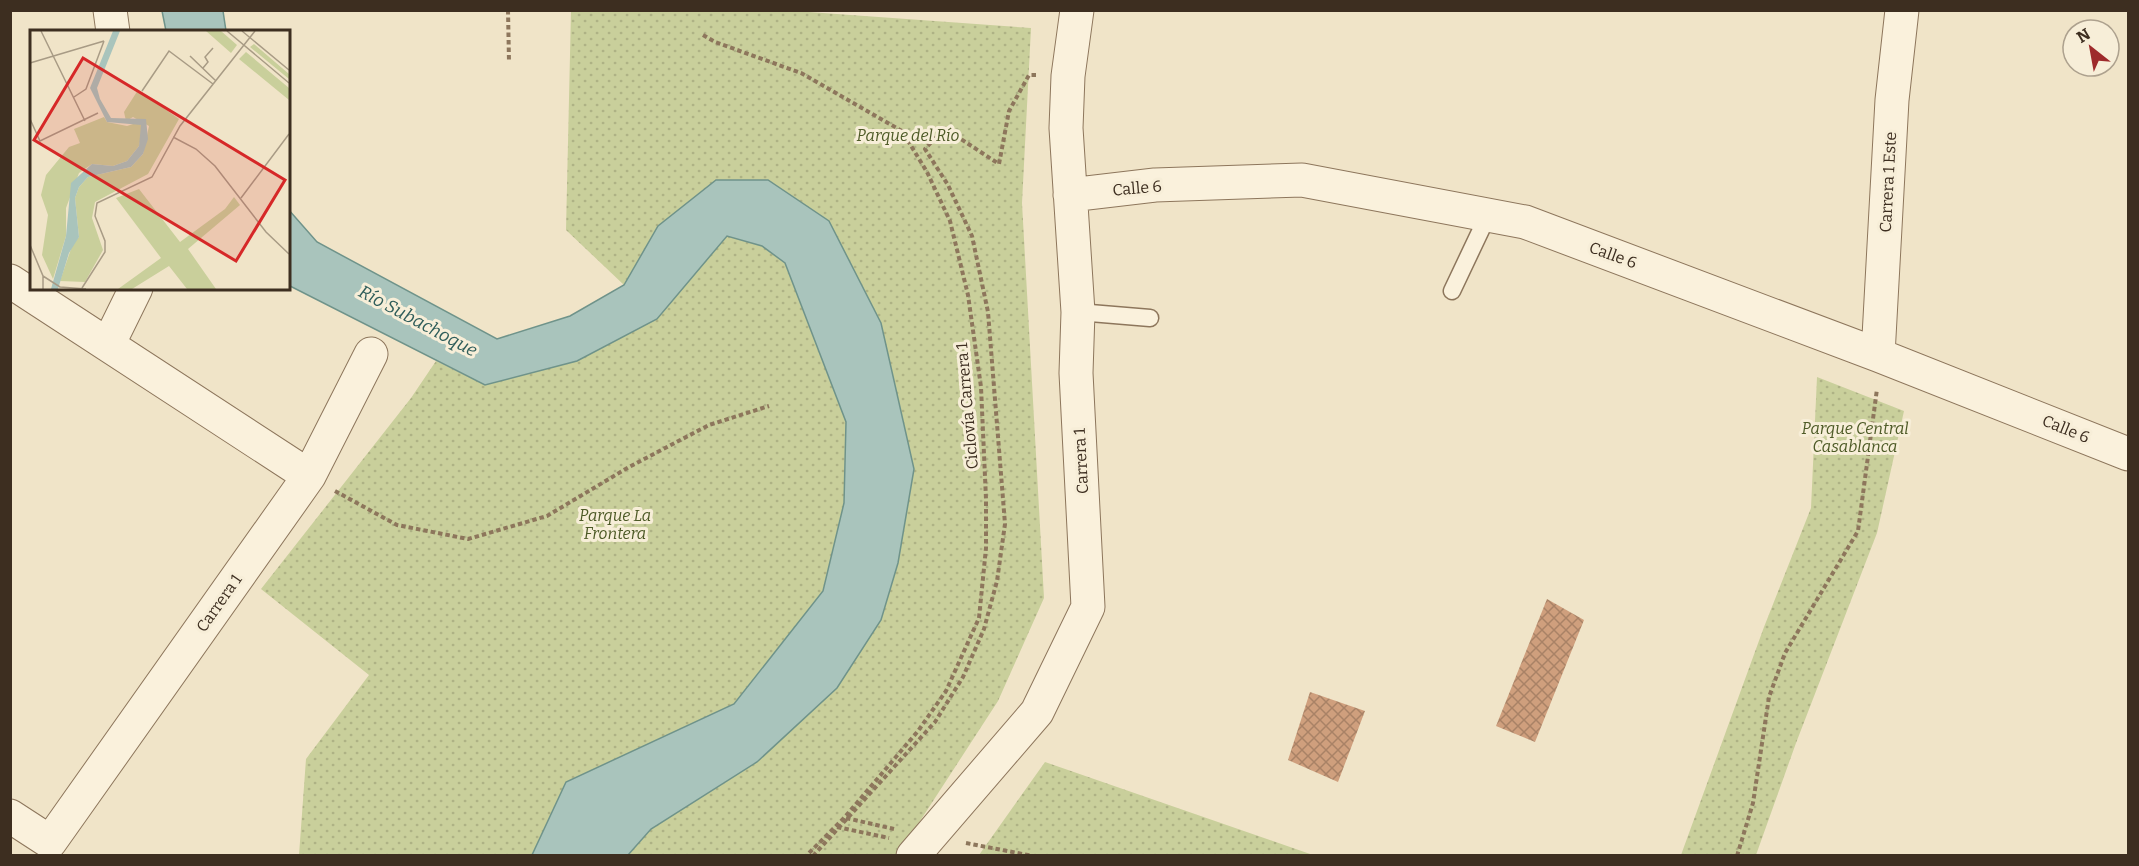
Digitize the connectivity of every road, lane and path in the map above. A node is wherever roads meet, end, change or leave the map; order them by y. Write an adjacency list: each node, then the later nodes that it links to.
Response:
1 (110, 10): 5 (street)
2 (508, 10): 7 (path)
3 (1077, 10): 8 (street, Carrera 1)
4 (1902, 10): 18 (street, Carrera 1 Este)
5 (113, 30)
6 (703, 35): 23 (path, Ciclovía Carrera 1)
7 (509, 62)
8 (1068, 76): 9 (street, Carrera 1); 24 (path)
9 (1070, 195): 10 (street, Calle 6); 14 (street, Carrera 1)
10 (1488, 215): 13 (lane); 18 (street, Calle 6)
11 (10, 281): 16 (street)
12 (135, 290): 16 (street)
13 (1452, 291)
14 (1078, 312): 15 (lane); 25 (street, Carrera 1)
15 (1150, 318)
16 (108, 345): 21 (street)
17 (371, 354): 21 (street, Carrera 1)
18 (1878, 355): 20 (street, Calle 6); 26 (path)
19 (769, 406): 21 (path)
20 (2128, 454)
21 (309, 476): 22 (street, Carrera 1)
22 (10, 816)
23 (806, 855)
24 (813, 855)
25 (913, 855)
26 (1737, 855)

